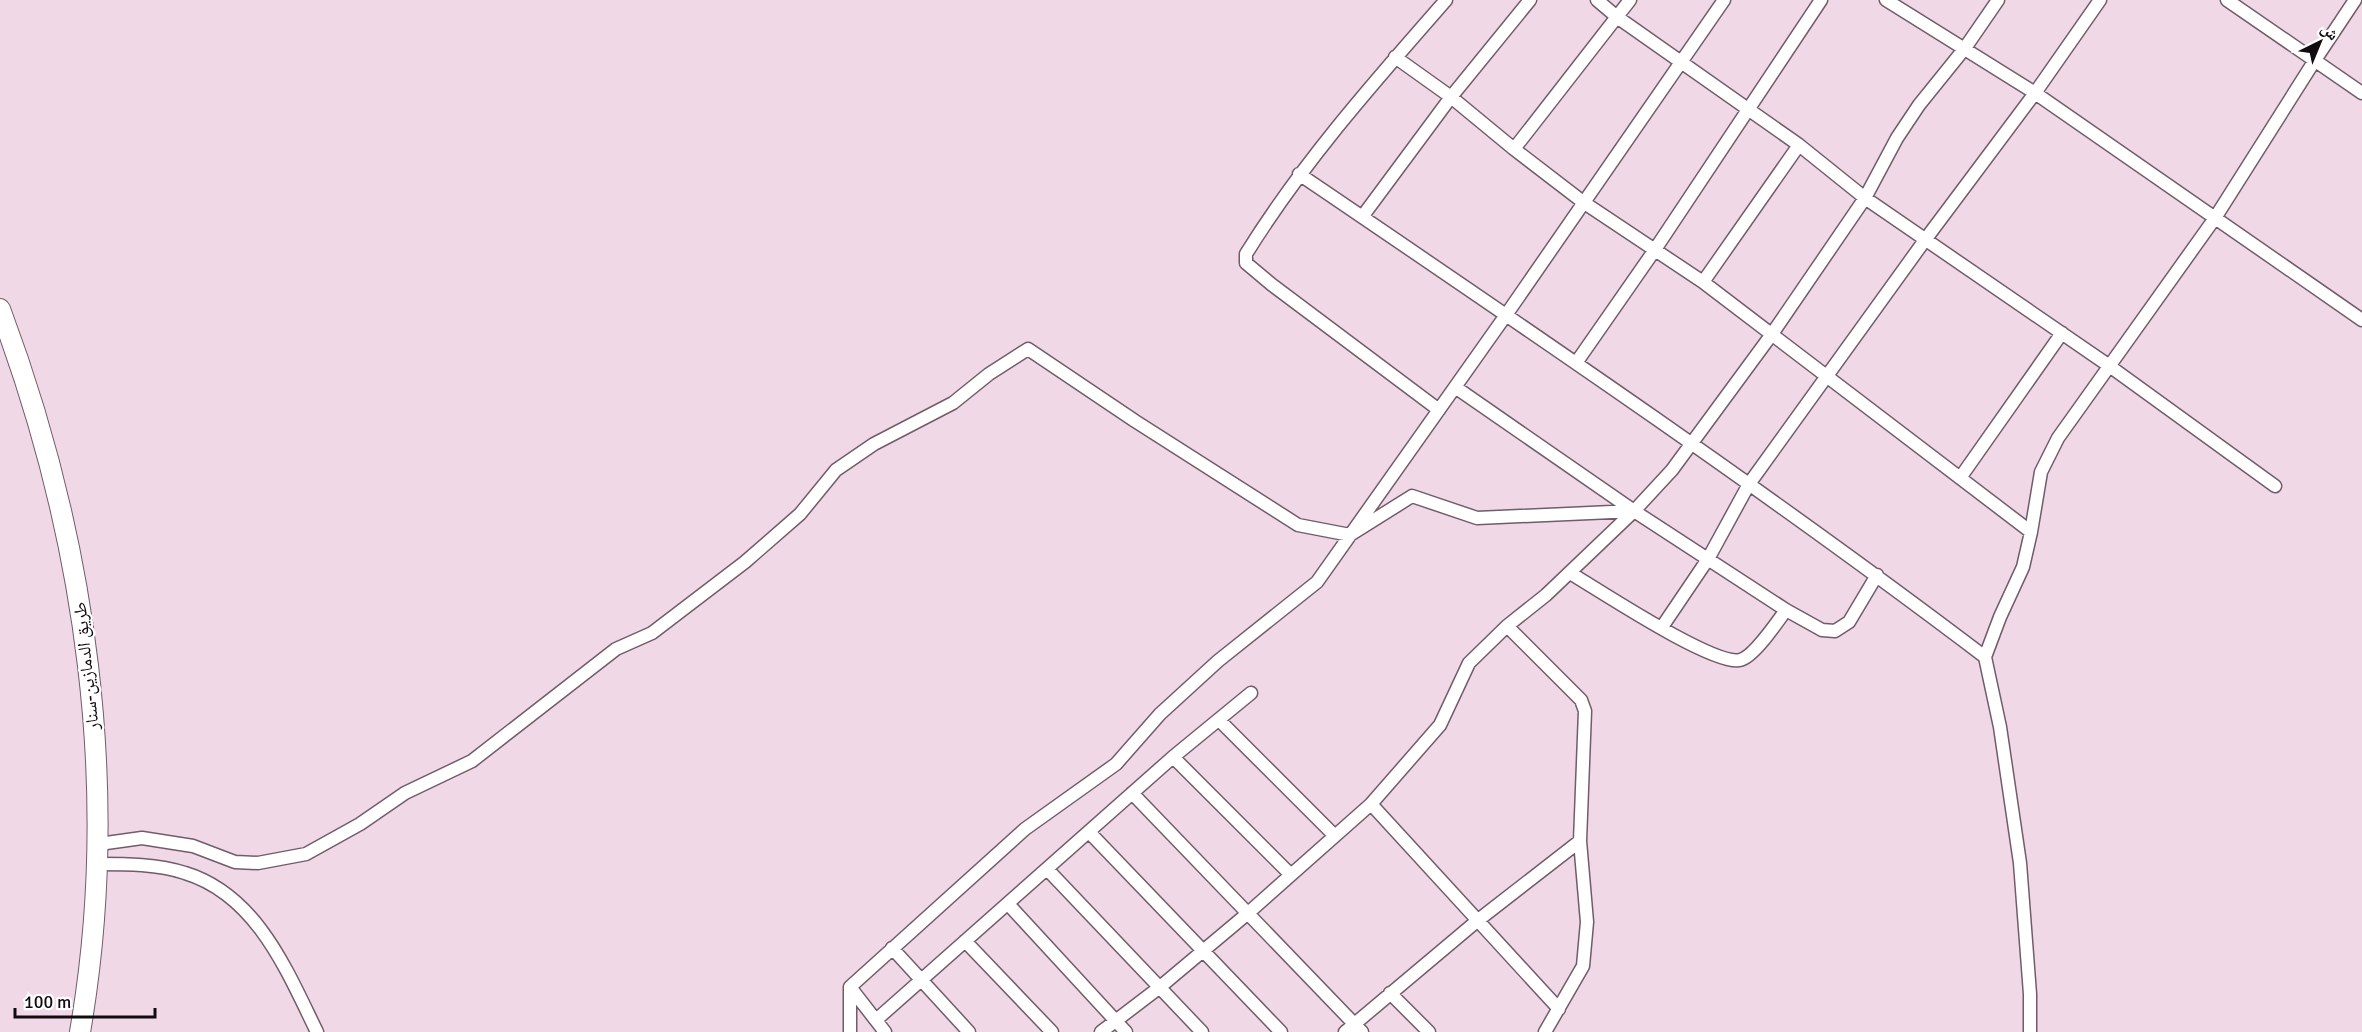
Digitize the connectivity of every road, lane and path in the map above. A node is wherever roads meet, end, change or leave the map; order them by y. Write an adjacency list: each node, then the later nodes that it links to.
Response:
1 (1446, 0): 14 (street)
2 (1530, 0): 19 (street)
3 (1597, 0): 12 (street)
4 (1630, 0): 12 (street)
5 (1724, 0): 16 (street)
6 (1821, 0): 20 (street)
7 (1887, 0): 13 (street)
8 (1998, 0): 13 (street)
9 (2100, 0): 17 (street)
10 (2227, 0): 15 (street)
11 (2355, 0): 15 (street)
12 (1617, 17): 16 (street); 22 (street)
13 (1965, 48): 17 (street); 24 (street)
14 (1395, 57): 19 (street); 23 (street)
15 (2314, 60): 18 (street); 27 (street)
16 (1681, 63): 20 (street); 25 (street)
17 (2035, 93): 27 (street); 28 (street)
18 (2362, 93)
19 (1451, 97): 22 (street); 26 (street)
20 (1748, 110): 21 (street); 29 (street)
21 (1799, 145): 24 (street); 30 (street)
22 (1514, 149): 25 (street)
23 (1299, 174): 26 (street); 40 (street)
24 (1865, 198): 28 (street); 35 (street)
25 (1582, 202): 29 (street); 32 (street)
26 (1362, 217): 32 (street)
27 (2215, 218): 33 (street); 37 (street)
28 (1925, 240): 34 (street); 38 (street)
29 (1654, 251): 30 (street); 36 (street)
30 (1702, 282): 35 (street)
31 (0, 309): 63 (highway, طريق الدمازين-سنار)
32 (1506, 315): 36 (street); 39 (street)
33 (2362, 321)
34 (2062, 333): 37 (street); 42 (street)
35 (1773, 334): 38 (street); 41 (street)
36 (1576, 363): 41 (street)
37 (2108, 365): 44 (street); 46 (street)
38 (1827, 376): 42 (street); 43 (street)
39 (1455, 387): 40 (street); 45 (street)
40 (1439, 410): 47 (street)
41 (1692, 444): 43 (street); 45 (street)
42 (1960, 478): 46 (street)
43 (1749, 484): 48 (street); 50 (street)
44 (2275, 486)
45 (1634, 511): 47 (street); 48 (street); 49 (street)
46 (2031, 532): 54 (street)
47 (1350, 535): 63 (street); 70 (street)
48 (1708, 559): 51 (street); 53 (street)
49 (1570, 573): 52 (street); 53 (street)
50 (1877, 575): 51 (street); 54 (street)
51 (1786, 610): 53 (street)
52 (1507, 626): 59 (street); 62 (street)
53 (1662, 627)
54 (1985, 657): 92 (street)
55 (1251, 693): 56 (street)
56 (1219, 720): 57 (street); 61 (street)
57 (1173, 757): 58 (street); 65 (street)
58 (1132, 793): 60 (street); 67 (street)
59 (1371, 804): 61 (street); 68 (street)
60 (1089, 832): 64 (street); 71 (street)
61 (1335, 836): 65 (street)
62 (1580, 841): 68 (street); 76 (street)
63 (99, 854): 80 (highway, طريق الدمازين-سنار); 81 (street)
64 (1047, 869): 66 (street); 74 (street)
65 (1291, 874): 67 (street)
66 (1008, 904): 69 (street); 78 (street)
67 (1247, 914): 71 (street); 79 (street)
68 (1477, 921): 75 (street); 76 (street)
69 (965, 941): 72 (street); 85 (street)
70 (892, 948): 72 (street); 73 (street)
71 (1203, 950): 74 (street); 89 (street)
72 (923, 978): 77 (street); 84 (street)
73 (850, 987): 77 (street); 82 (street)
74 (1160, 987): 78 (street); 88 (street)
75 (1390, 993): 79 (street); 90 (street)
76 (1559, 1009): 91 (street)
77 (876, 1020): 83 (street)
78 (1115, 1020): 86 (street); 87 (street)
79 (1354, 1029)
80 (80, 1032)
81 (317, 1032)
82 (850, 1032)
83 (885, 1032)
84 (969, 1032)
85 (1052, 1032)
86 (1101, 1032)
87 (1126, 1032)
88 (1202, 1032)
89 (1281, 1032)
90 (1429, 1032)
91 (1545, 1032)
92 (2030, 1032)

